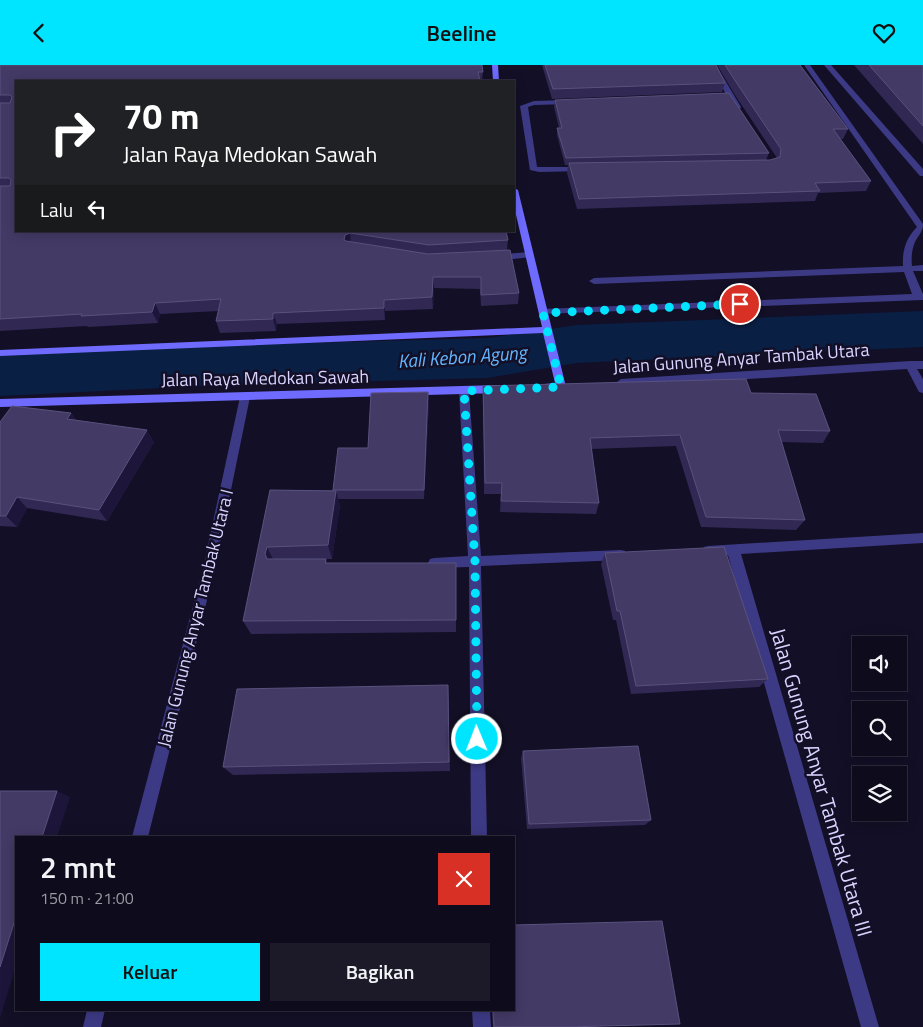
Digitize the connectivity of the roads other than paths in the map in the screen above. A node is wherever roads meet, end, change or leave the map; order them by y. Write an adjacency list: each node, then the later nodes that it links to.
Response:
1 (495, 65): 5 (street)
2 (713, 65): 6 (street)
3 (807, 65): 13 (street)
4 (828, 65): 11 (street)
5 (496, 80)
6 (730, 96): 7 (street); 9 (street)
7 (720, 97)
8 (583, 102): 10 (street)
9 (740, 112)
10 (588, 169)
11 (923, 174)
12 (515, 194): 14 (street)
13 (922, 227): 17 (street)
14 (529, 255): 15 (street); 20 (street)
15 (481, 259)
16 (923, 268): 17 (street)
17 (907, 269): 18 (street); 19 (street)
18 (594, 281)
19 (920, 297): 20 (street)
20 (543, 313): 21 (street)
21 (548, 333): 22 (street, Jalan Raya Medokan Sawah); 26 (street)
22 (0, 353)
23 (910, 365): 24 (street, Jalan Gunung Anyar Tambak Utara); 25 (street, Jalan Gunung Anyar Tambak Utara); 28 (street)
24 (923, 365)
25 (611, 384)
26 (542, 387)
27 (512, 389): 29 (street, Jalan Raya Medokan Sawah)
28 (923, 389)
29 (464, 391): 30 (street, Jalan Raya Medokan Sawah); 36 (street)
30 (245, 397): 31 (street, Jalan Raya Medokan Sawah); 38 (street, Jalan Gunung Anyar Tambak Utara I)
31 (0, 403)
32 (923, 538): 33 (street)
33 (733, 549): 34 (street); 44 (street, Jalan Gunung Anyar Tambak Utara III)
34 (693, 551)
35 (634, 554): 36 (street)
36 (475, 562): 37 (street); 39 (street)
37 (426, 563)
38 (140, 836)
39 (479, 836)
40 (96, 1011): 42 (street)
41 (482, 1011): 43 (street)
42 (92, 1027)
43 (482, 1027)
44 (870, 1027)

